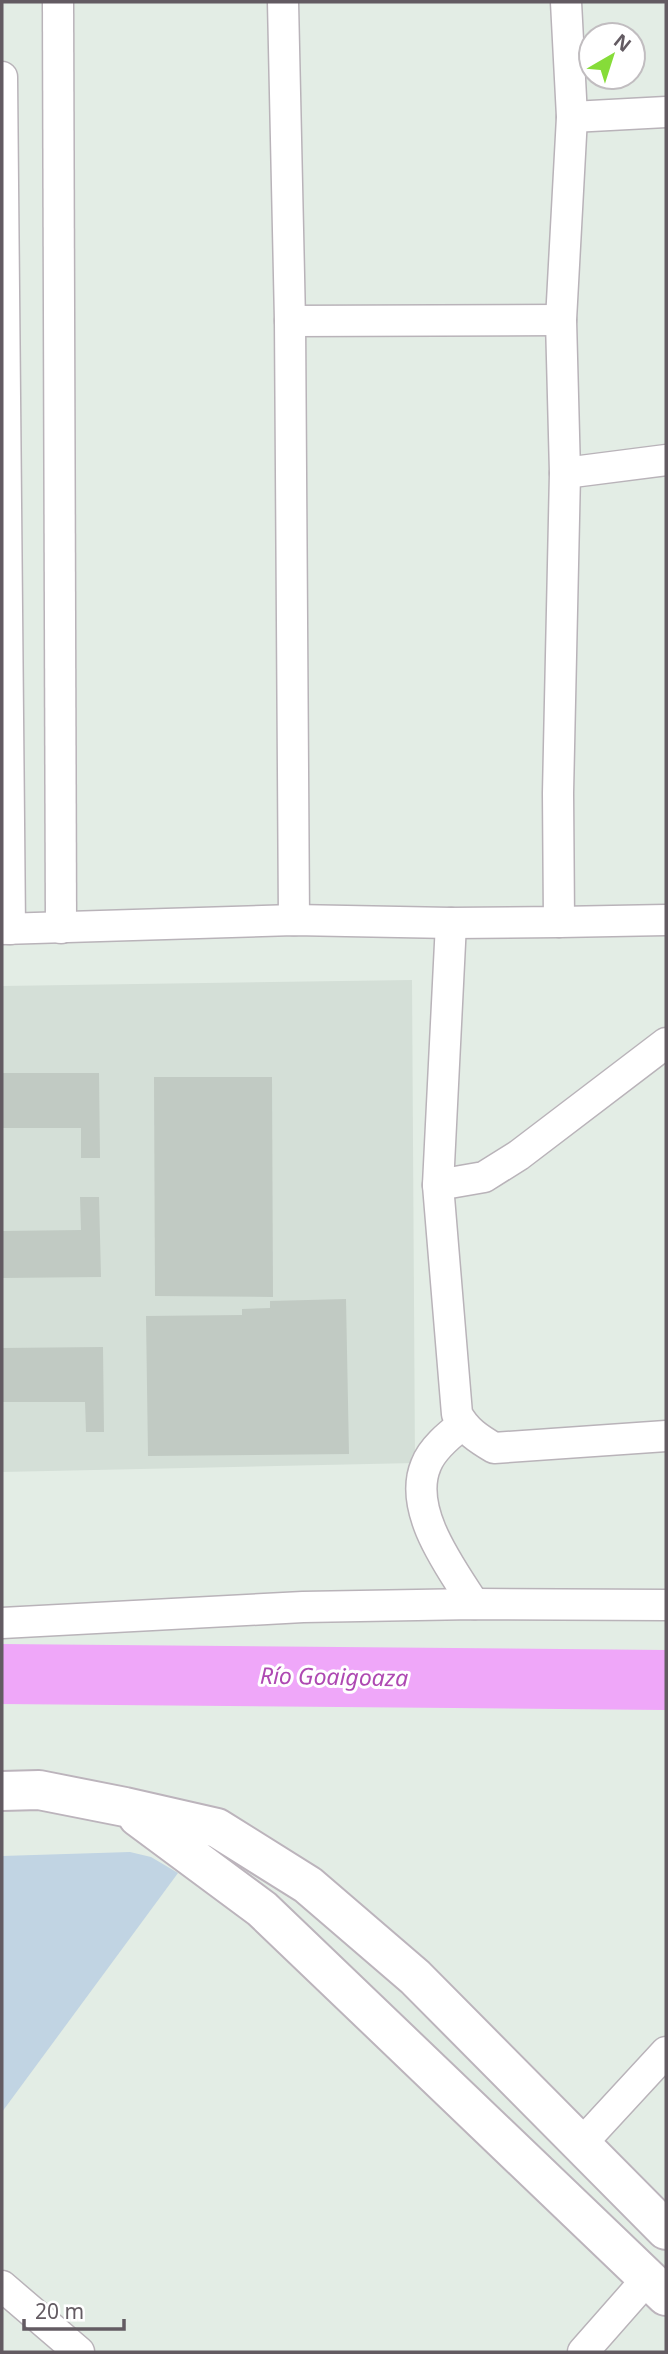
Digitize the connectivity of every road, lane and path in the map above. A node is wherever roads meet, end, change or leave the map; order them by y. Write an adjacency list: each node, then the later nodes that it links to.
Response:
1 (58, 2): 16 (street)
2 (283, 2): 8 (street)
3 (566, 2): 6 (street)
4 (2, 78): 15 (street)
5 (666, 112): 6 (street)
6 (572, 117): 7 (street)
7 (561, 320): 8 (street); 10 (street)
8 (290, 321): 11 (street)
9 (666, 460): 10 (street)
10 (565, 473): 13 (street)
11 (294, 920): 14 (street); 16 (street)
12 (666, 920): 13 (street)
13 (559, 922): 14 (street)
14 (451, 923): 18 (street)
15 (6, 929): 16 (street)
16 (61, 929)
17 (666, 1043): 18 (street)
18 (438, 1185): 19 (street)
19 (463, 1425): 20 (street); 21 (street)
20 (666, 1436)
21 (474, 1604): 22 (street); 23 (street)
22 (666, 1605)
23 (2, 1623)
24 (2, 1791): 25 (main road)
25 (125, 1807): 27 (main road); 30 (main road)
26 (666, 2052): 27 (street)
27 (582, 2143): 28 (main road)
28 (666, 2230)
29 (2, 2286): 31 (street)
30 (657, 2287): 32 (street)
31 (79, 2352)
32 (583, 2352)

